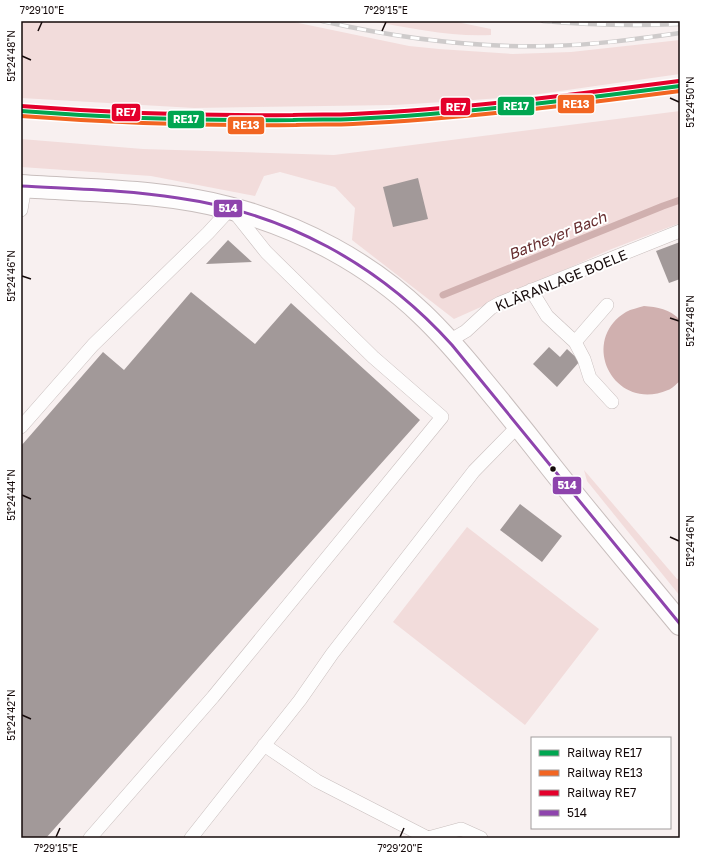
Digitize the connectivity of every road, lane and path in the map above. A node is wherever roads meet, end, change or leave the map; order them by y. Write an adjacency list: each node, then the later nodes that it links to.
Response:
1 (23, 186): 2 (street); 3 (lane)
2 (231, 208): 7 (street); 11 (lane); 14 (lane)
3 (21, 210)
4 (680, 231): 5 (lane, KLÄRANLAGE BOELE)
5 (531, 290): 7 (lane, KLÄRANLAGE BOELE); 8 (lane)
6 (607, 305): 8 (lane)
7 (449, 342): 10 (street)
8 (575, 342): 9 (lane)
9 (612, 402)
10 (519, 424): 12 (street); 13 (lane)
11 (21, 427)
12 (680, 624)
13 (264, 745): 15 (lane); 16 (lane)
14 (90, 838)
15 (191, 838)
16 (481, 838)

